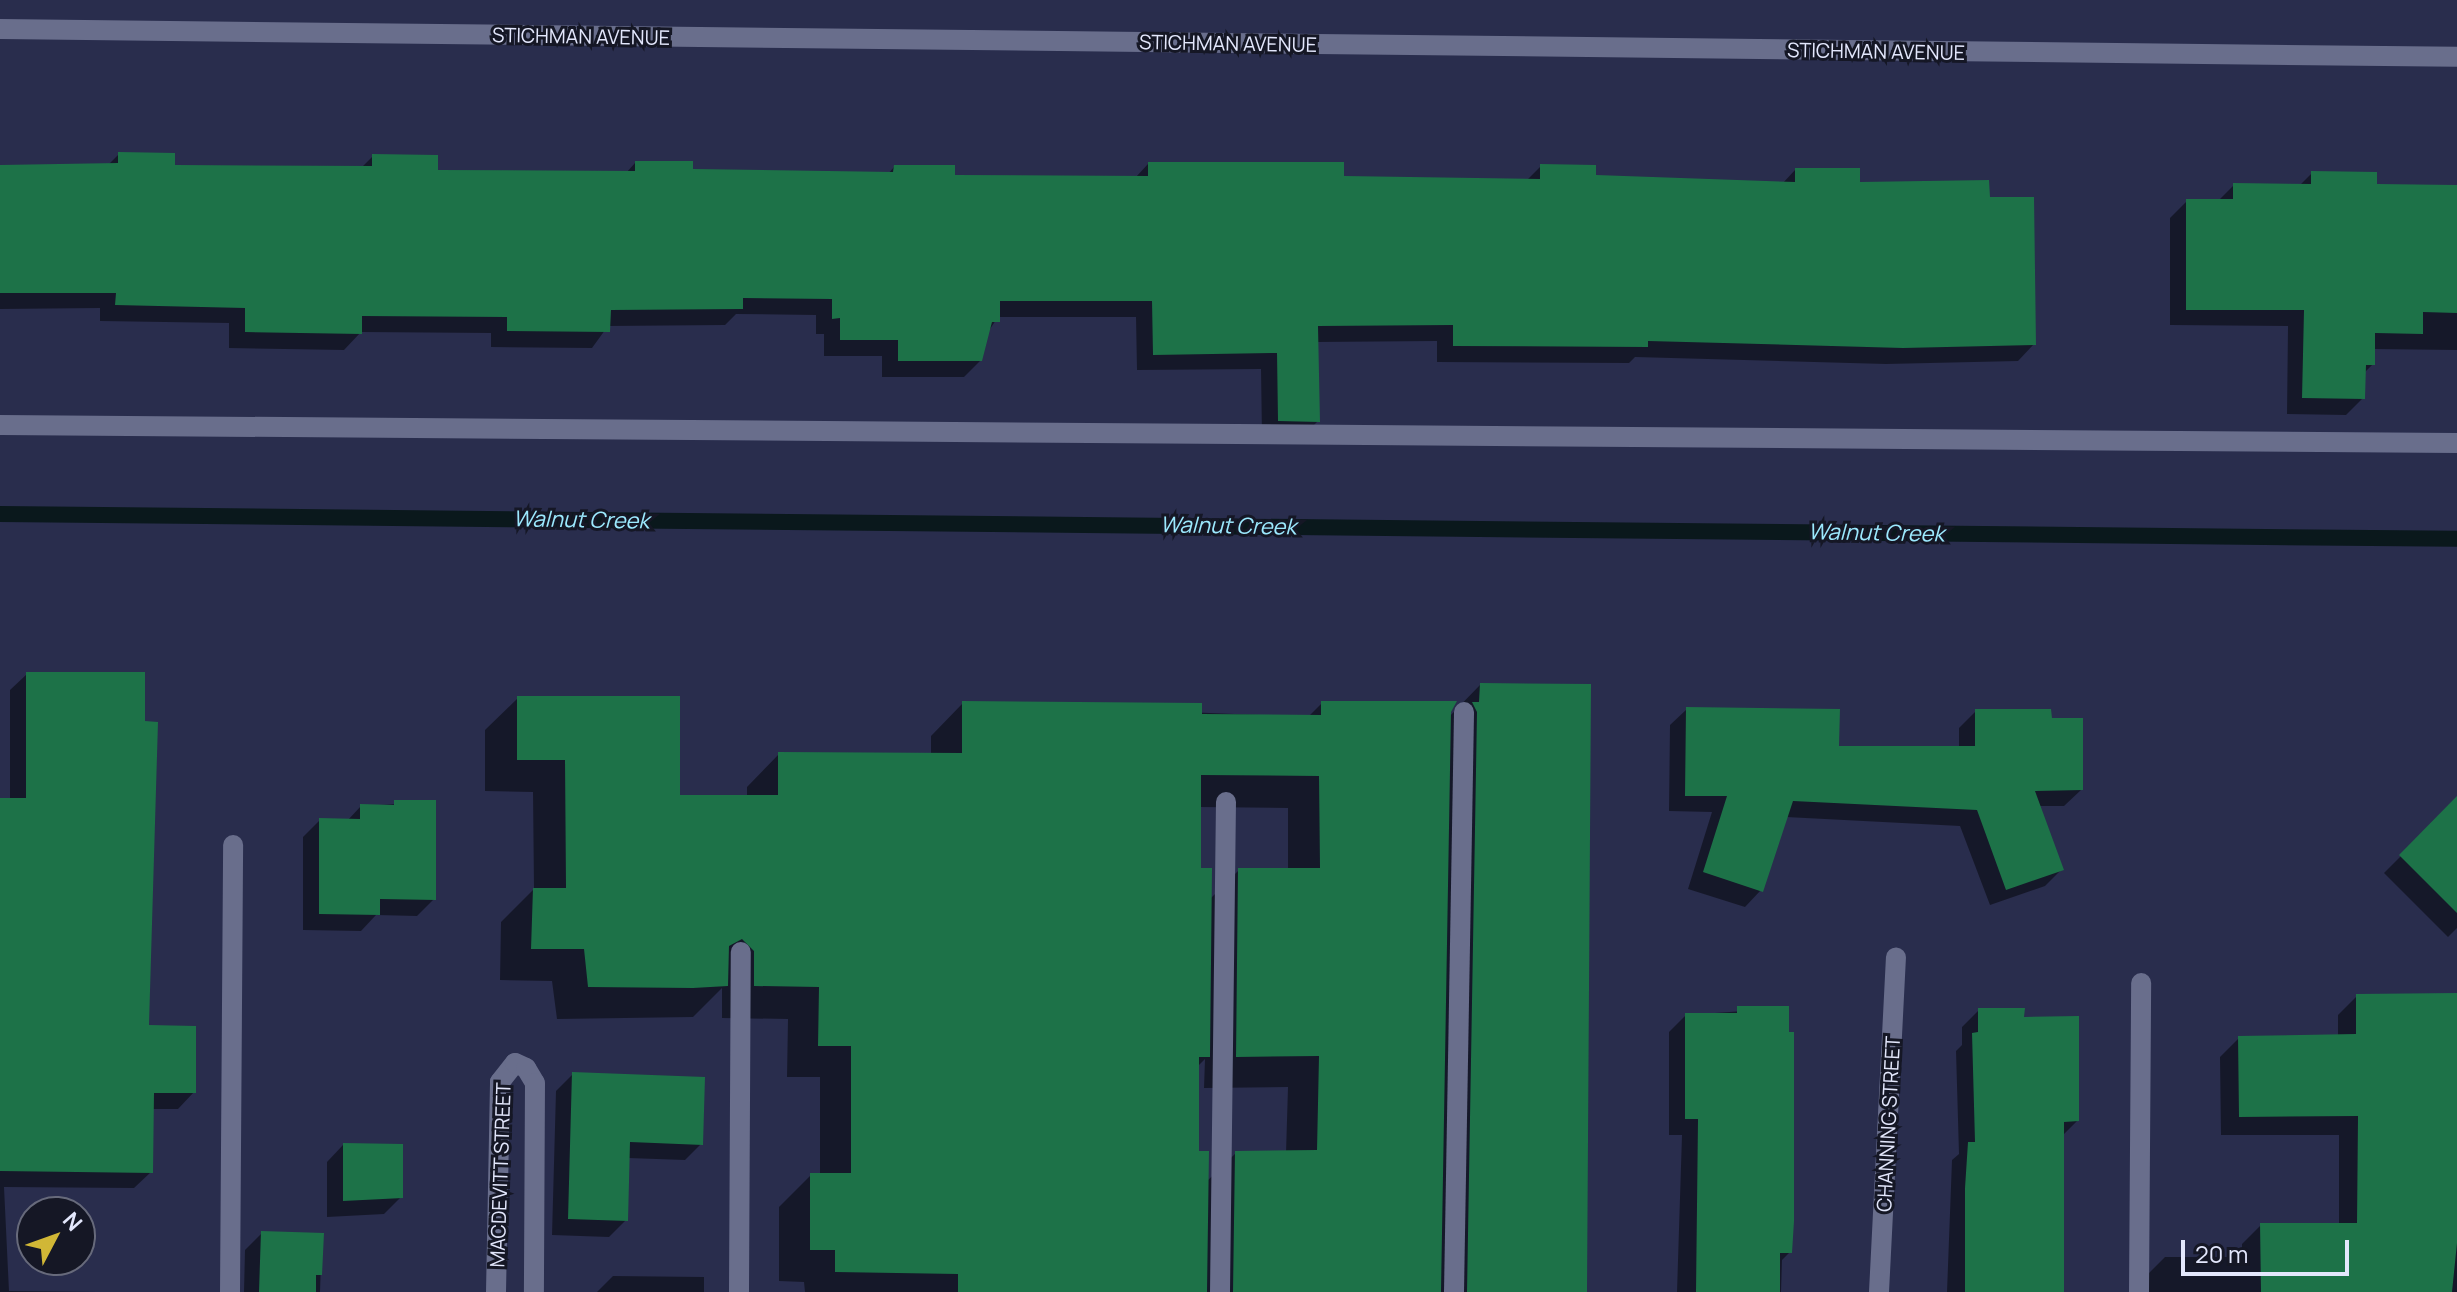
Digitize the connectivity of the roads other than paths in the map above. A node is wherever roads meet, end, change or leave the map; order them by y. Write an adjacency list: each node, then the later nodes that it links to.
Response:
1 (0, 29): 2 (street, STICHMAN AVENUE)
2 (2457, 57)
3 (0, 425): 4 (street)
4 (2457, 443)
5 (1464, 712): 16 (street)
6 (1226, 802): 15 (street)
7 (233, 845): 11 (street)
8 (741, 952): 14 (street)
9 (1896, 957): 17 (street, CHANNING STREET)
10 (2141, 983): 18 (street)
11 (230, 1292)
12 (496, 1292): 13 (street, MACDEVITT STREET)
13 (534, 1292)
14 (739, 1292)
15 (1220, 1292)
16 (1454, 1292)
17 (1879, 1292)
18 (2139, 1292)

